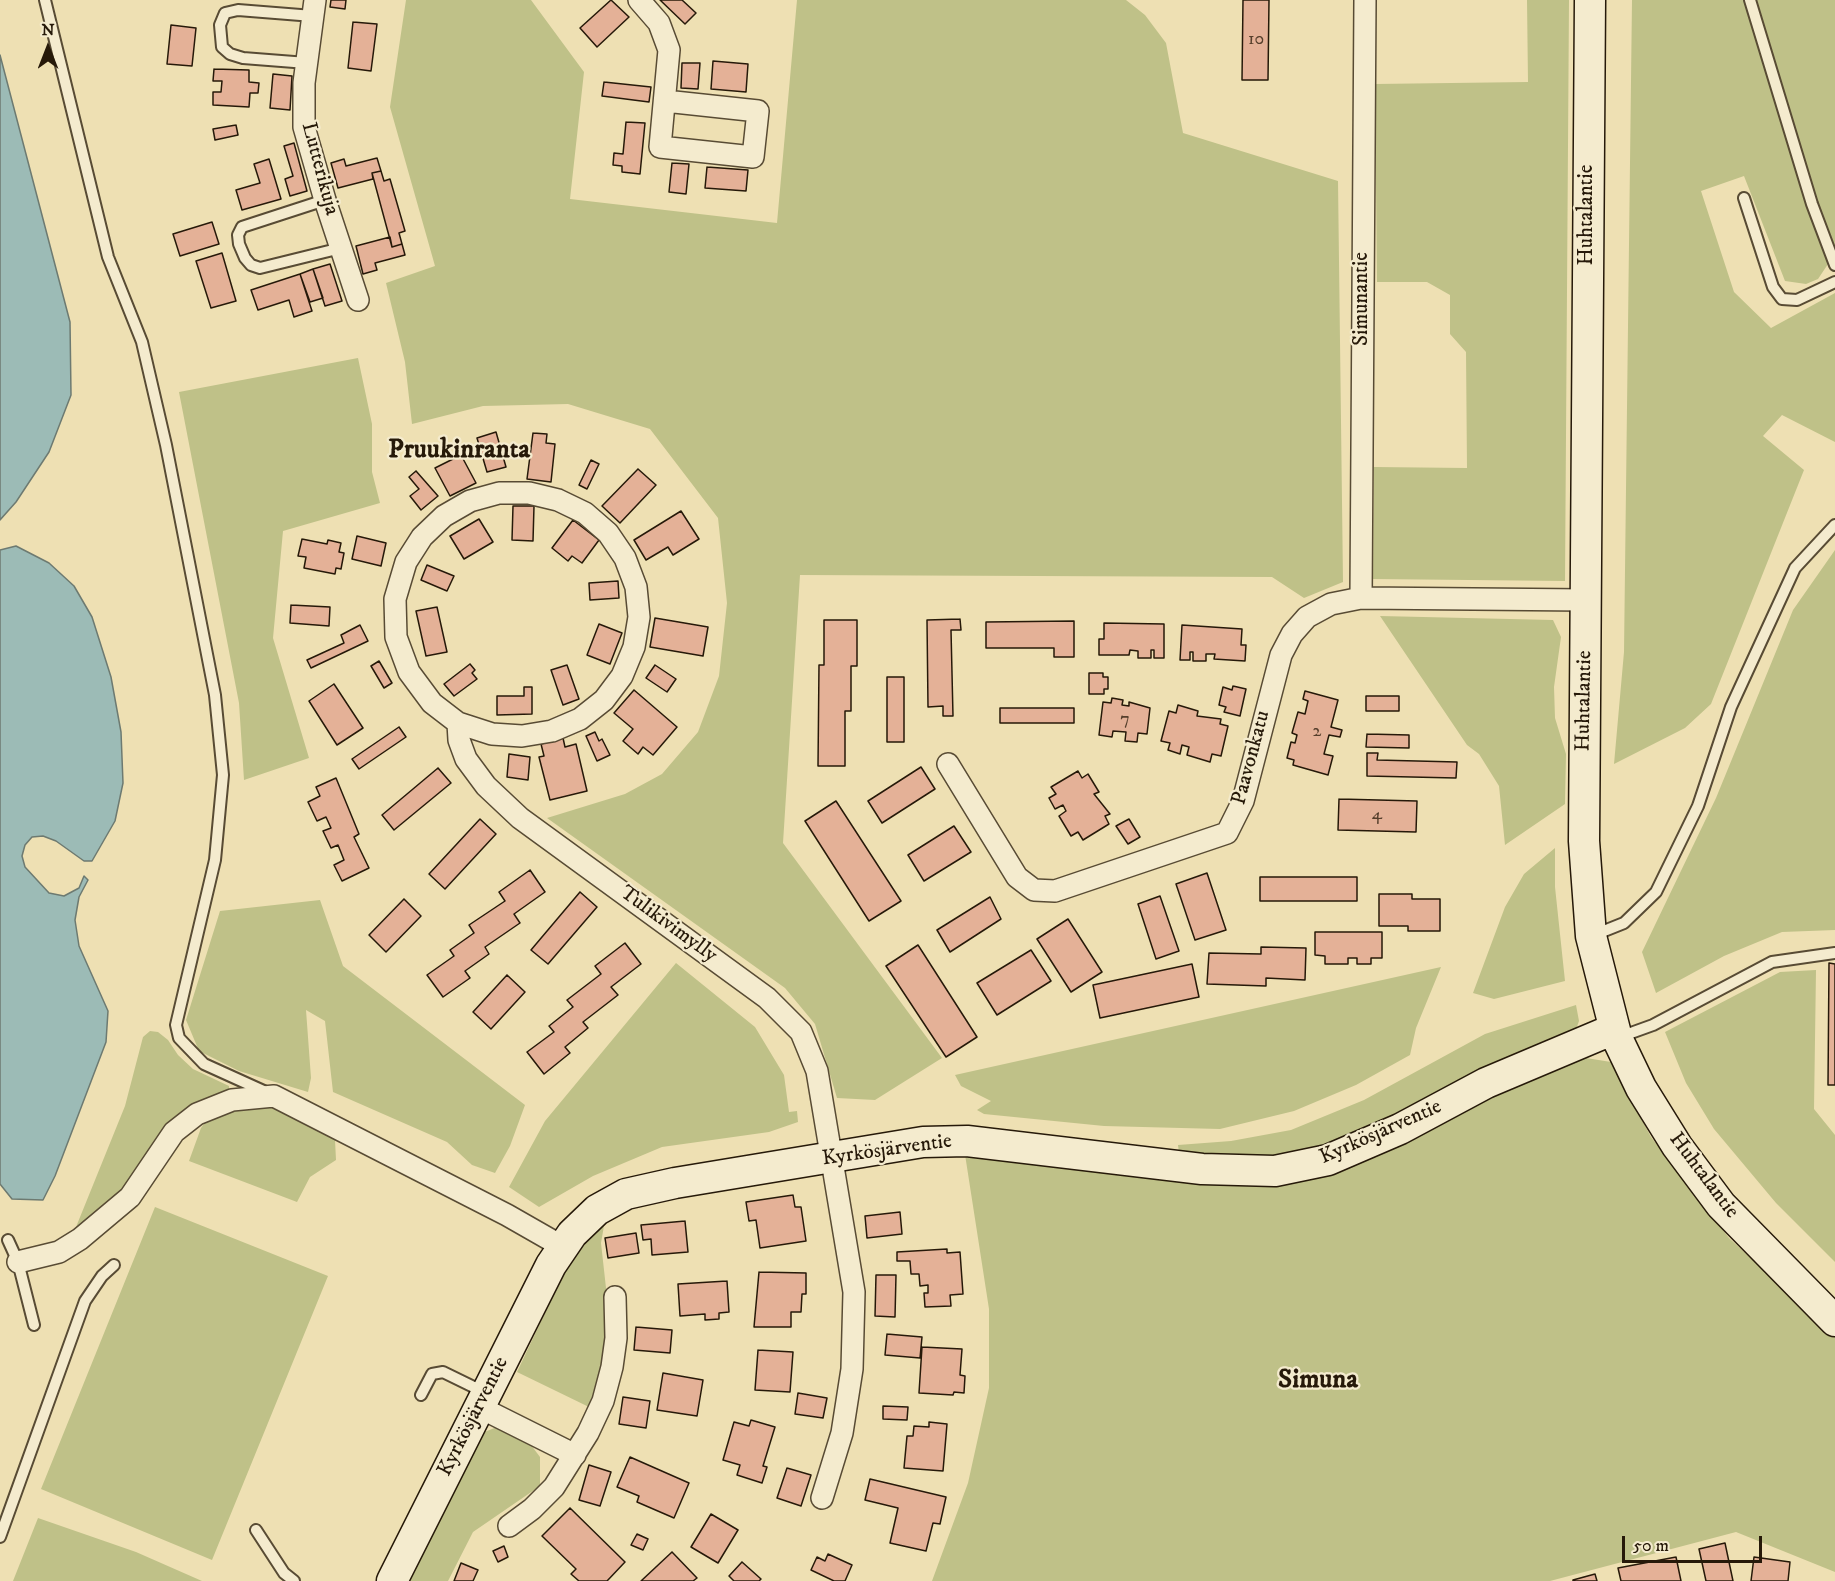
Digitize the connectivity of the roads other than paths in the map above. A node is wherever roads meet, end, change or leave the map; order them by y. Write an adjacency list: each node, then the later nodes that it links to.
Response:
1 (45, 0): 23 (lane)
2 (639, 0): 8 (street)
3 (1365, 0): 16 (street, Simunantie)
4 (1590, 0): 17 (street, Huhtalantie)
5 (1750, 0): 12 (lane)
6 (314, 8): 7 (street, Lutterikuja); 7 (lane)
7 (307, 63): 10 (street, Lutterikuja)
8 (665, 101): 8 (street)
9 (1744, 198): 13 (lane)
10 (325, 200): 11 (street, Lutterikuja); 11 (lane)
11 (341, 248): 14 (street, Lutterikuja)
12 (1835, 265)
13 (1835, 282)
14 (358, 300)
15 (1835, 525): 20 (lane)
16 (1361, 598): 17 (street, Paavonkatu); 19 (street, Paavonkatu)
17 (1586, 600): 20 (street, Huhtalantie)
18 (458, 723): 18 (street); 24 (street, Tulikivimylly)
19 (948, 764)
20 (1591, 936): 22 (street, Huhtalantie)
21 (1835, 954): 22 (lane)
22 (1616, 1033): 24 (street, Kyrkösjärventie); 30 (street, Huhtalantie)
23 (274, 1096): 26 (street); 27 (street)
24 (832, 1158): 26 (street, Kyrkösjärventie); 35 (street, Tulikivimylly)
25 (8, 1240): 27 (lane)
26 (563, 1247): 33 (street, Kyrkösjärventie)
27 (18, 1262): 31 (lane)
28 (114, 1265): 38 (lane)
29 (615, 1297): 34 (street)
30 (1835, 1321)
31 (34, 1325)
32 (421, 1395): 33 (lane)
33 (482, 1400): 34 (street); 40 (street, Kyrkösjärventie)
34 (575, 1455): 36 (street)
35 (822, 1498)
36 (509, 1526)
37 (256, 1530): 39 (lane)
38 (0, 1537)
39 (294, 1581)
40 (392, 1581)

